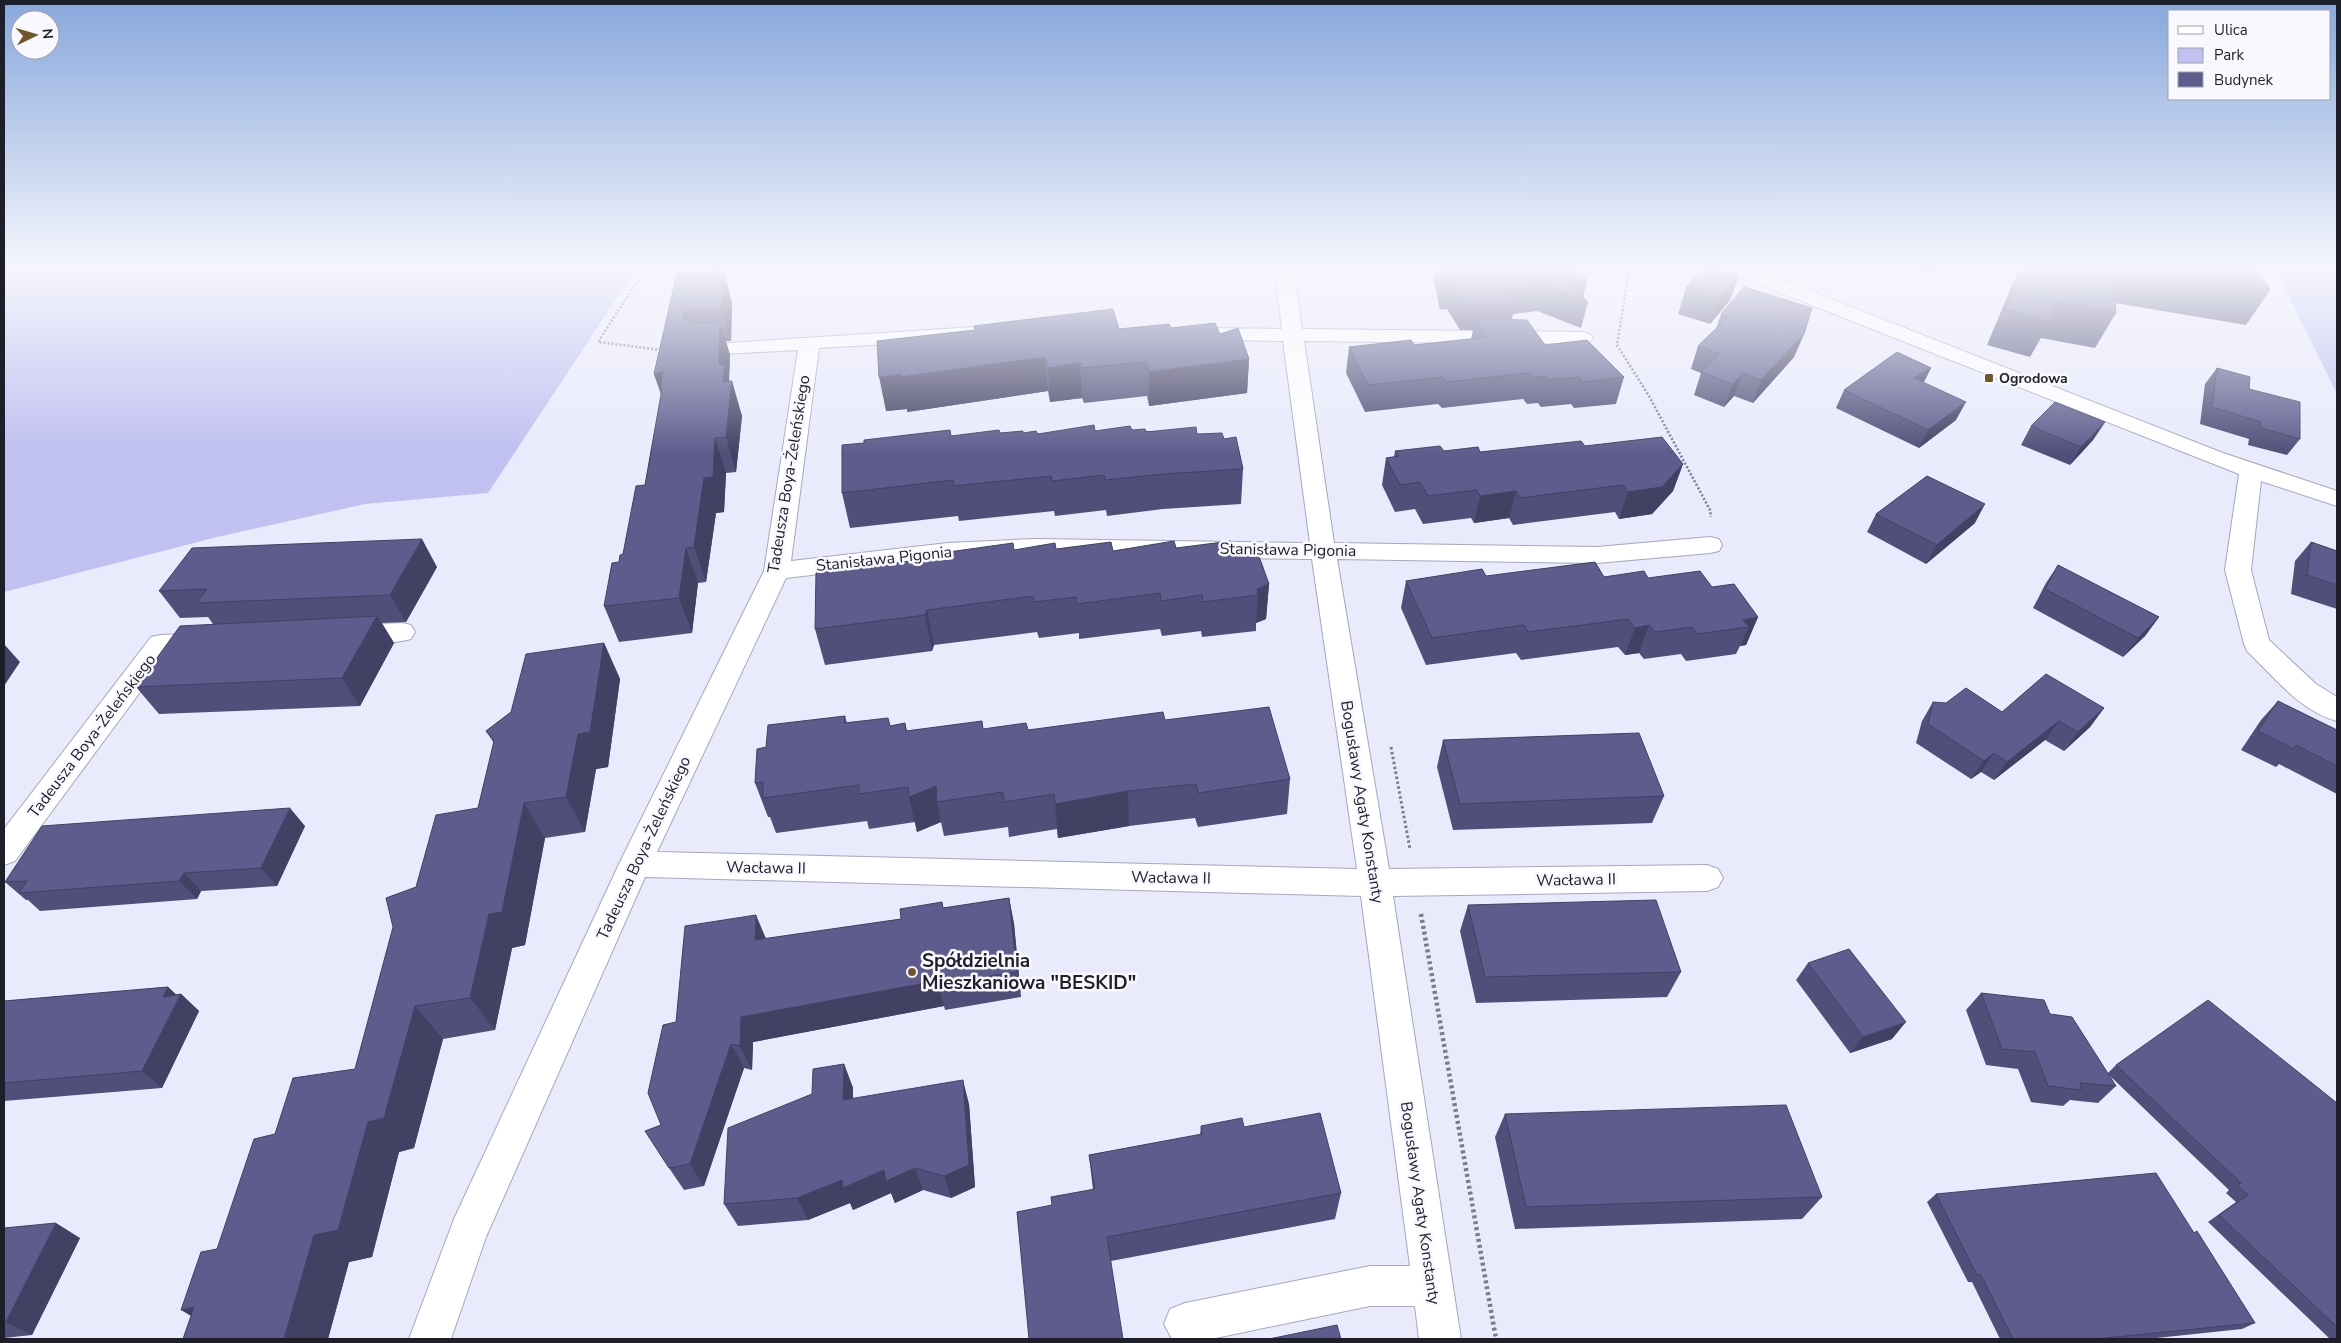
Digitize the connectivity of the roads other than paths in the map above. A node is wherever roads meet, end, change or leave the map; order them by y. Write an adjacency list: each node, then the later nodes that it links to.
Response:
1 (1292, 329): 5 (street, Bogusławy Agaty Konstanty)
2 (1889, 329): 9 (street)
3 (996, 332): 7 (street)
4 (1179, 334): 5 (street)
5 (1293, 336): 6 (street); 12 (street, Bogusławy Agaty Konstanty)
6 (1583, 338)
7 (809, 344): 8 (street); 13 (street, Tadeusza Boya-Żeleńskiego)
8 (704, 348)
9 (2251, 471): 10 (street); 17 (street)
10 (2337, 499)
11 (1711, 533): 12 (street, Stanisława Pigonia)
12 (1323, 550): 13 (street, Stanisława Pigonia); 21 (street, Bogusławy Agaty Konstanty)
13 (777, 571): 19 (street, Tadeusza Boya-Żeleńskiego)
14 (402, 632): 15 (street)
15 (325, 636)
16 (229, 641): 18 (street, Tadeusza Boya-Żeleńskiego)
17 (2337, 711)
18 (4, 852)
19 (635, 864): 21 (street, Wacława II); 24 (street, Tadeusza Boya-Żeleńskiego)
20 (1707, 878): 21 (street, Wacława II)
21 (1375, 883): 22 (street, Bogusławy Agaty Konstanty)
22 (1432, 1286): 23 (street); 25 (street, Bogusławy Agaty Konstanty)
23 (1185, 1324)
24 (430, 1339)
25 (1440, 1339)

